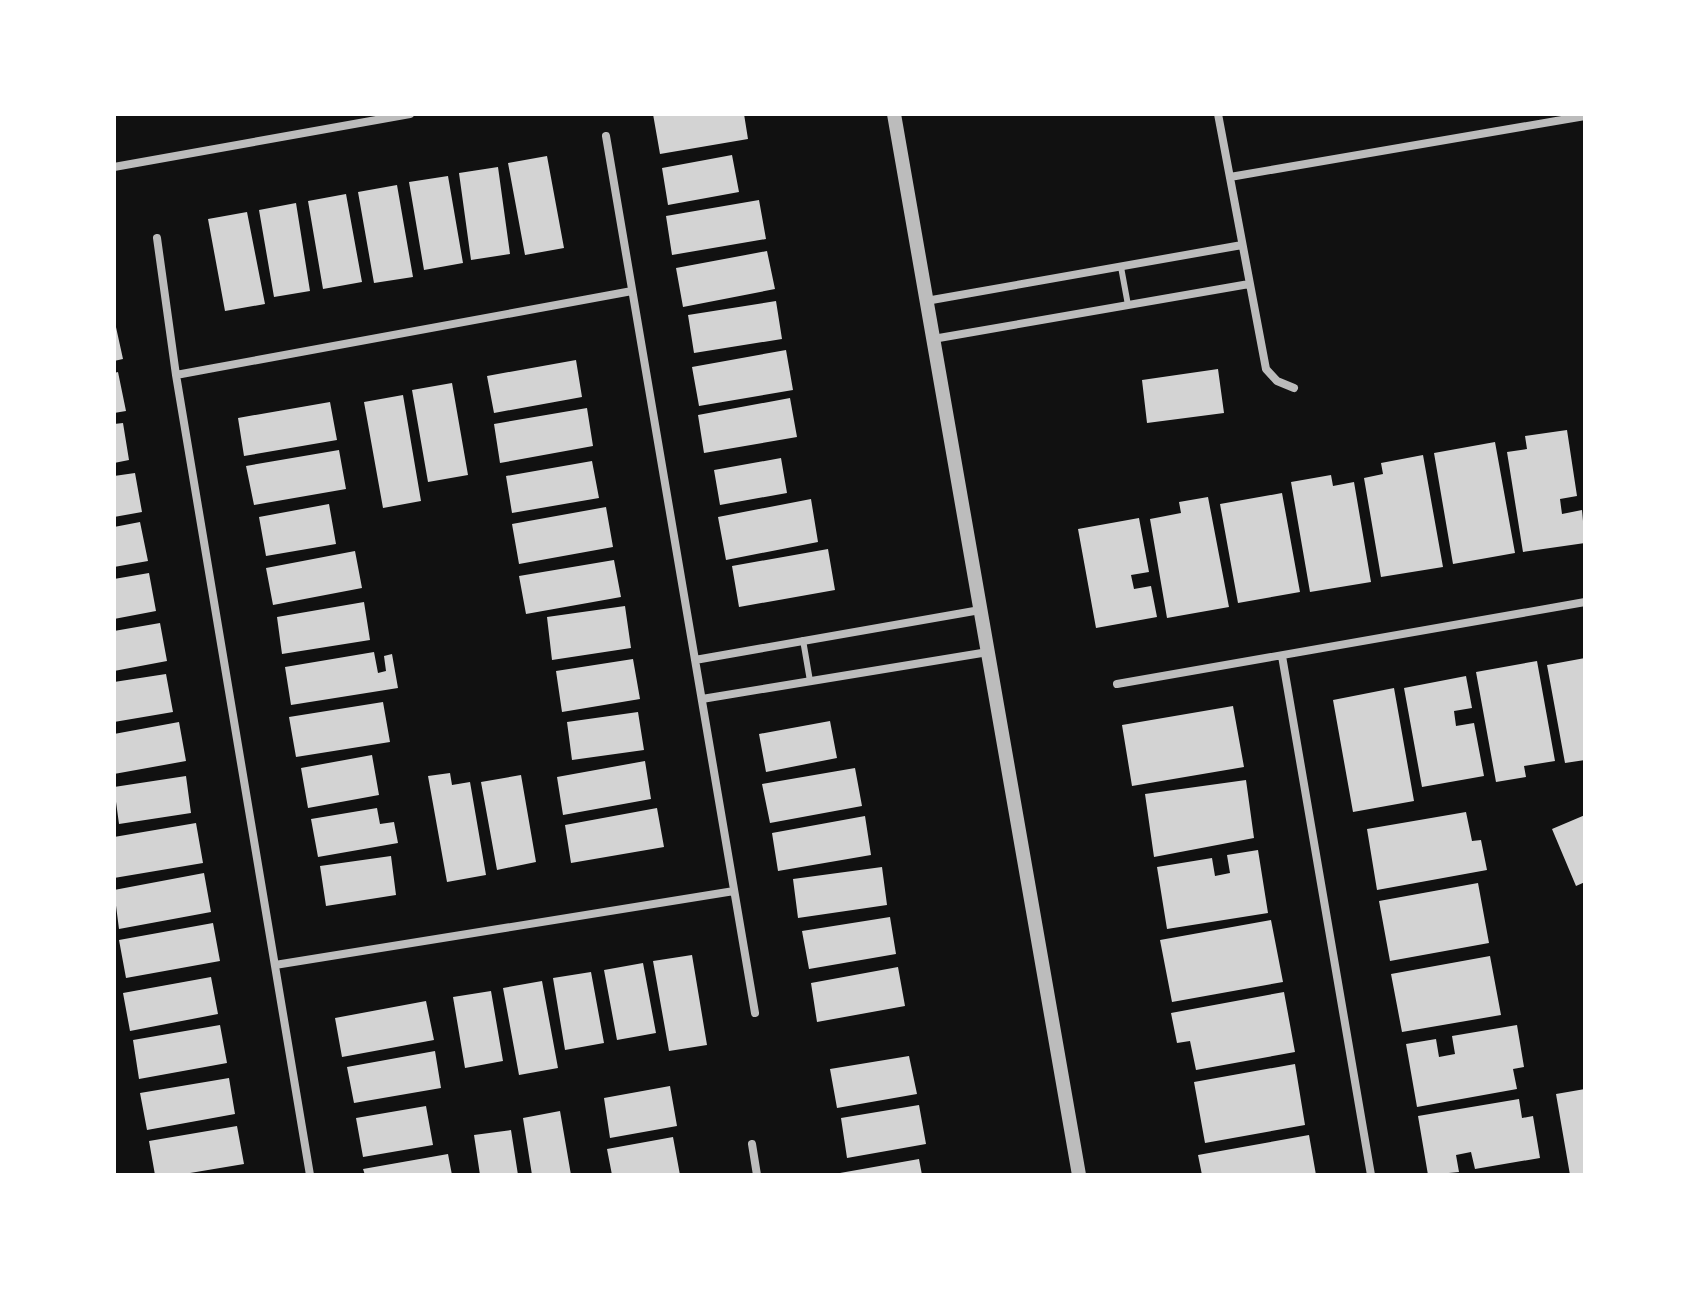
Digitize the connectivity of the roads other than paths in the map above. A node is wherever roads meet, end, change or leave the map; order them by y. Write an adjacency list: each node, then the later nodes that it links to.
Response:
1 (410, 114): 6 (street)
2 (894, 114): 13 (street)
3 (1218, 114): 7 (street)
4 (1585, 116): 7 (street)
5 (606, 136): 12 (street)
6 (114, 167)
7 (1230, 177): 9 (street)
8 (157, 238): 16 (street)
9 (1242, 245): 10 (street); 11 (street)
10 (1121, 267): 13 (street); 14 (lane)
11 (1249, 284): 14 (street); 17 (street)
12 (632, 291): 16 (street); 23 (street)
13 (926, 301): 15 (street)
14 (1128, 305): 15 (street)
15 (933, 339): 19 (street)
16 (176, 375): 28 (street)
17 (1294, 388)
18 (1585, 602): 22 (street)
19 (980, 610): 20 (street); 21 (street)
20 (803, 640): 23 (street); 24 (lane)
21 (988, 652): 24 (street); 33 (street)
22 (1282, 656): 25 (street); 34 (street)
23 (695, 660): 26 (street)
24 (810, 681): 26 (street)
25 (1117, 684)
26 (702, 699): 27 (street)
27 (734, 891): 28 (street); 29 (street)
28 (275, 965): 31 (street)
29 (755, 1013)
30 (752, 1144): 32 (street)
31 (310, 1175)
32 (757, 1175)
33 (1079, 1175)
34 (1371, 1175)

